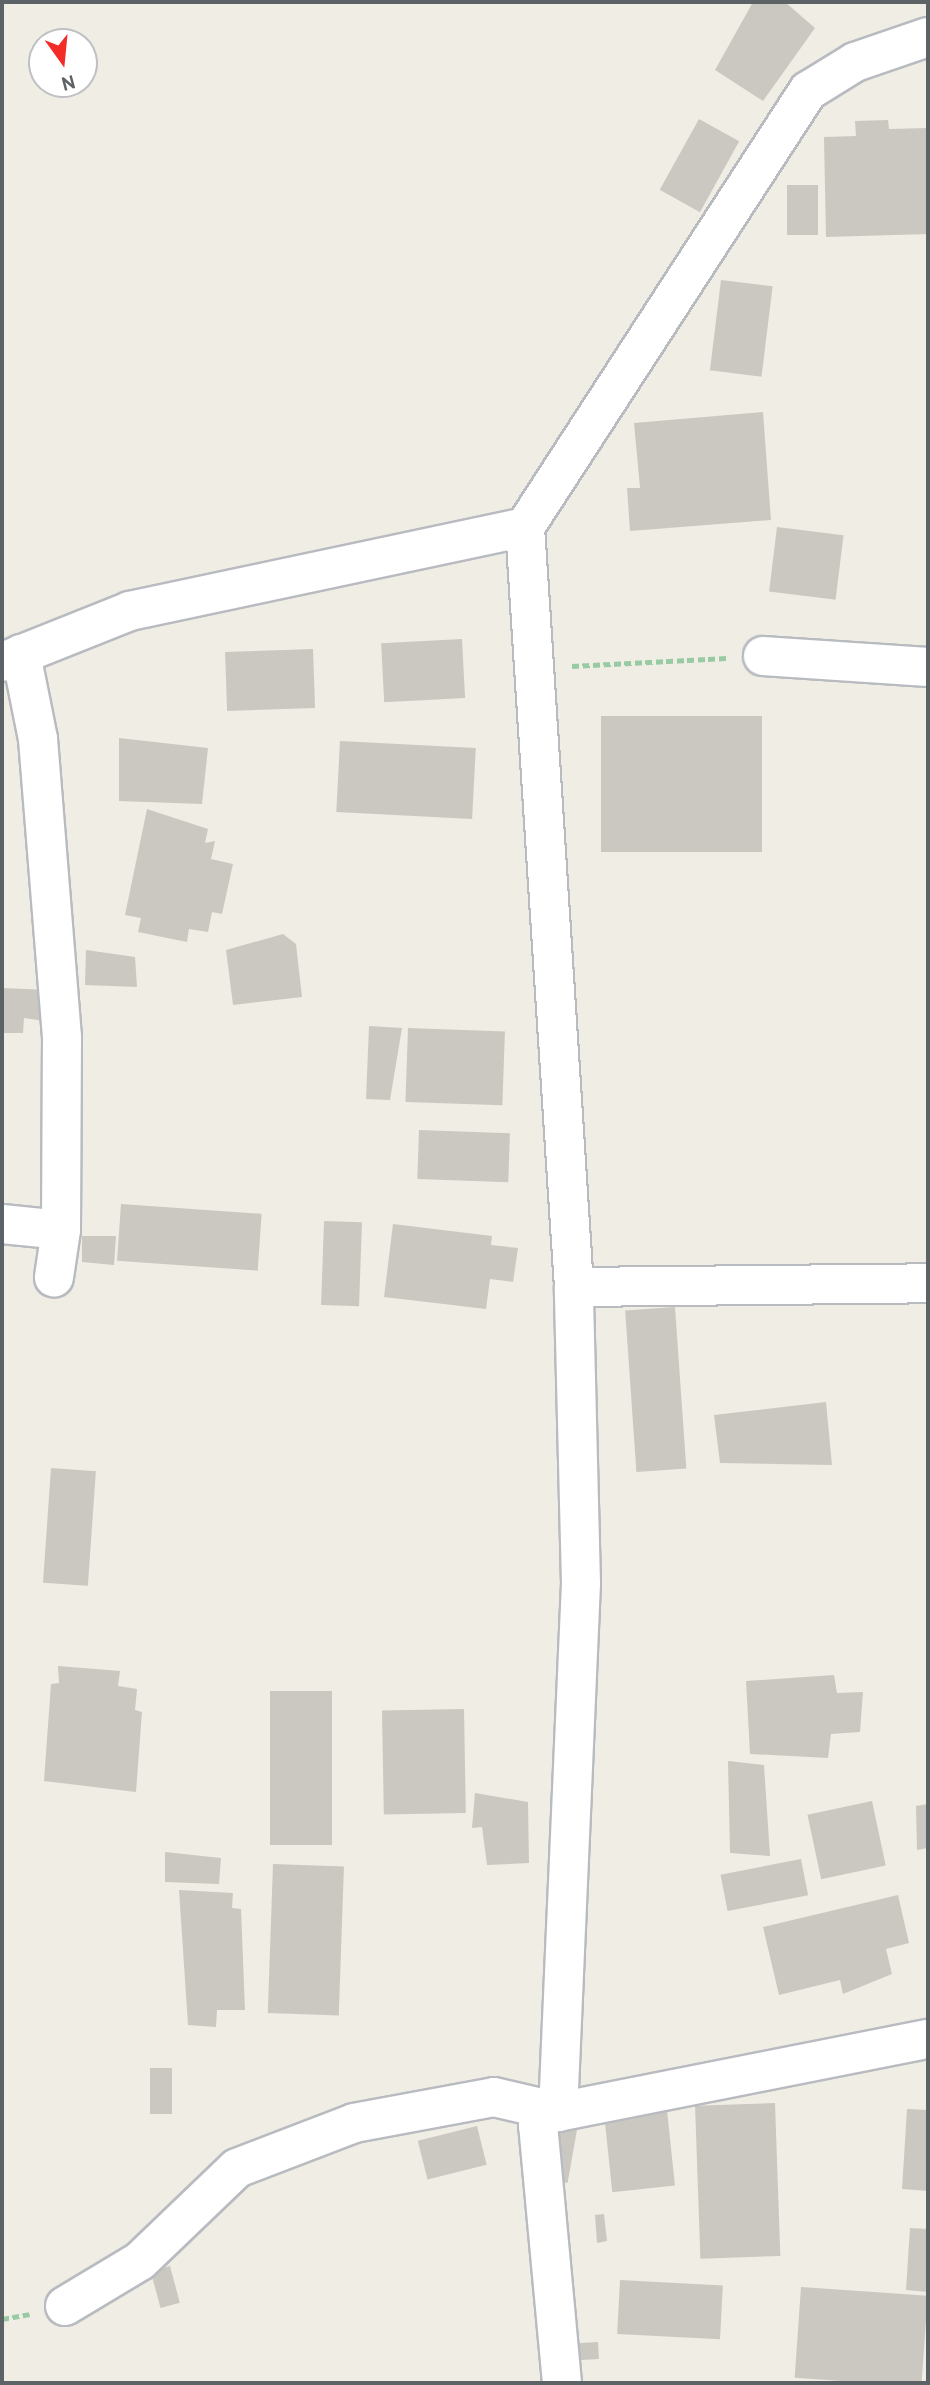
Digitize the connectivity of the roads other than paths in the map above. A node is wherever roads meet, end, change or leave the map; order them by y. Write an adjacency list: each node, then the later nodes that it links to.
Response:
1 (928, 37): 2 (street)
2 (526, 527): 4 (street); 10 (street)
3 (763, 656): 5 (street)
4 (11, 658): 7 (street)
5 (928, 667)
6 (2, 1224): 7 (street)
7 (61, 1230): 8 (street)
8 (54, 1277)
9 (928, 1283): 10 (street)
10 (574, 1287): 12 (street)
11 (928, 2039): 12 (street)
12 (558, 2112): 13 (street); 14 (street)
13 (65, 2306)
14 (562, 2383)

